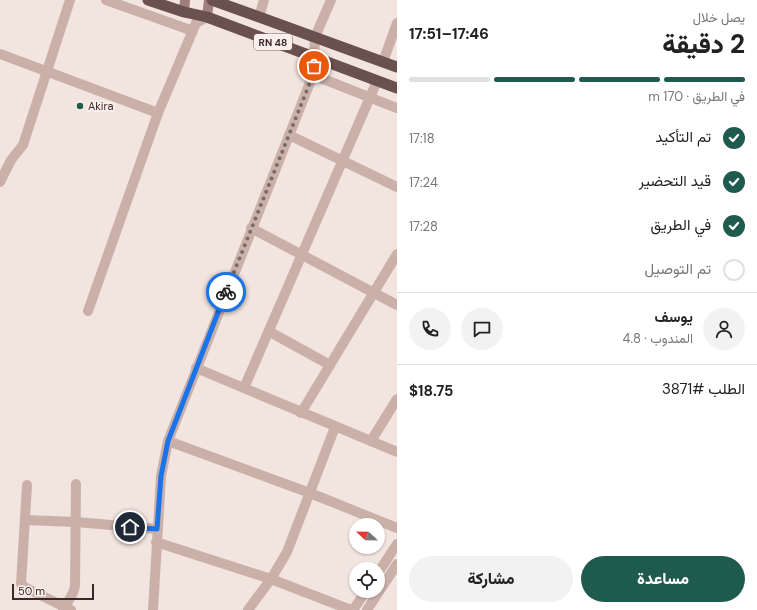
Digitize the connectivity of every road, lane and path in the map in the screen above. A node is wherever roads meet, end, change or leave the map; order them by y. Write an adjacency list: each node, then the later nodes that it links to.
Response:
1 (70, 0): 18 (street)
2 (106, 0): 12 (street)
3 (148, 0): 8 (highway, RN 48)
4 (185, 0): 8 (main road)
5 (210, 0): 9 (highway, RN 48); 10 (main road)
6 (264, 0): 9 (street)
7 (331, 0): 13 (street)
8 (184, 12): 10 (highway, RN 48); 12 (street)
9 (258, 16): 13 (highway, RN 48)
10 (207, 17): 12 (street); 15 (highway, RN 48)
11 (397, 23): 16 (street)
12 (194, 27): 24 (street)
13 (315, 36): 15 (street); 16 (highway, RN 48)
14 (0, 54): 18 (street)
15 (314, 58): 19 (street); 20 (highway, RN 48)
16 (383, 62): 17 (highway, RN 48)
17 (397, 67)
18 (48, 71): 24 (street); 27 (street)
19 (313, 75): 22 (street); 25 (street)
20 (377, 81): 21 (highway, RN 48); 22 (street)
21 (397, 88)
22 (371, 97): 23 (street); 26 (street)
23 (397, 108)
24 (158, 113): 34 (street)
25 (289, 135): 26 (street); 29 (street)
26 (344, 162): 28 (street); 31 (street)
27 (0, 182)
28 (397, 187)
29 (251, 228): 31 (street); 37 (street)
30 (397, 254): 32 (street)
31 (303, 256): 32 (street); 35 (street)
32 (373, 292): 33 (street); 36 (street)
33 (397, 305)
34 (88, 311)
35 (270, 332): 36 (street); 38 (street)
36 (330, 365): 40 (street)
37 (196, 368): 38 (street); 42 (street)
38 (244, 388): 40 (street)
39 (397, 399): 43 (street)
40 (301, 413): 41 (street)
41 (335, 427): 43 (street); 47 (street)
42 (168, 441): 47 (street); 51 (street)
43 (371, 441): 44 (street)
44 (397, 452)
45 (76, 484): 49 (street)
46 (27, 485): 48 (street)
47 (310, 493): 50 (street); 56 (street)
48 (26, 520): 49 (street); 58 (street)
49 (76, 522): 51 (street); 58 (street)
50 (397, 528)
51 (157, 529): 52 (street)
52 (156, 542): 56 (street); 59 (street)
53 (397, 544): 54 (street)
54 (385, 562)
55 (397, 564): 62 (street)
56 (271, 579): 60 (street); 61 (street)
57 (361, 598): 61 (street)
58 (66, 609)
59 (153, 610)
60 (248, 610)
61 (352, 610)
62 (366, 610)

